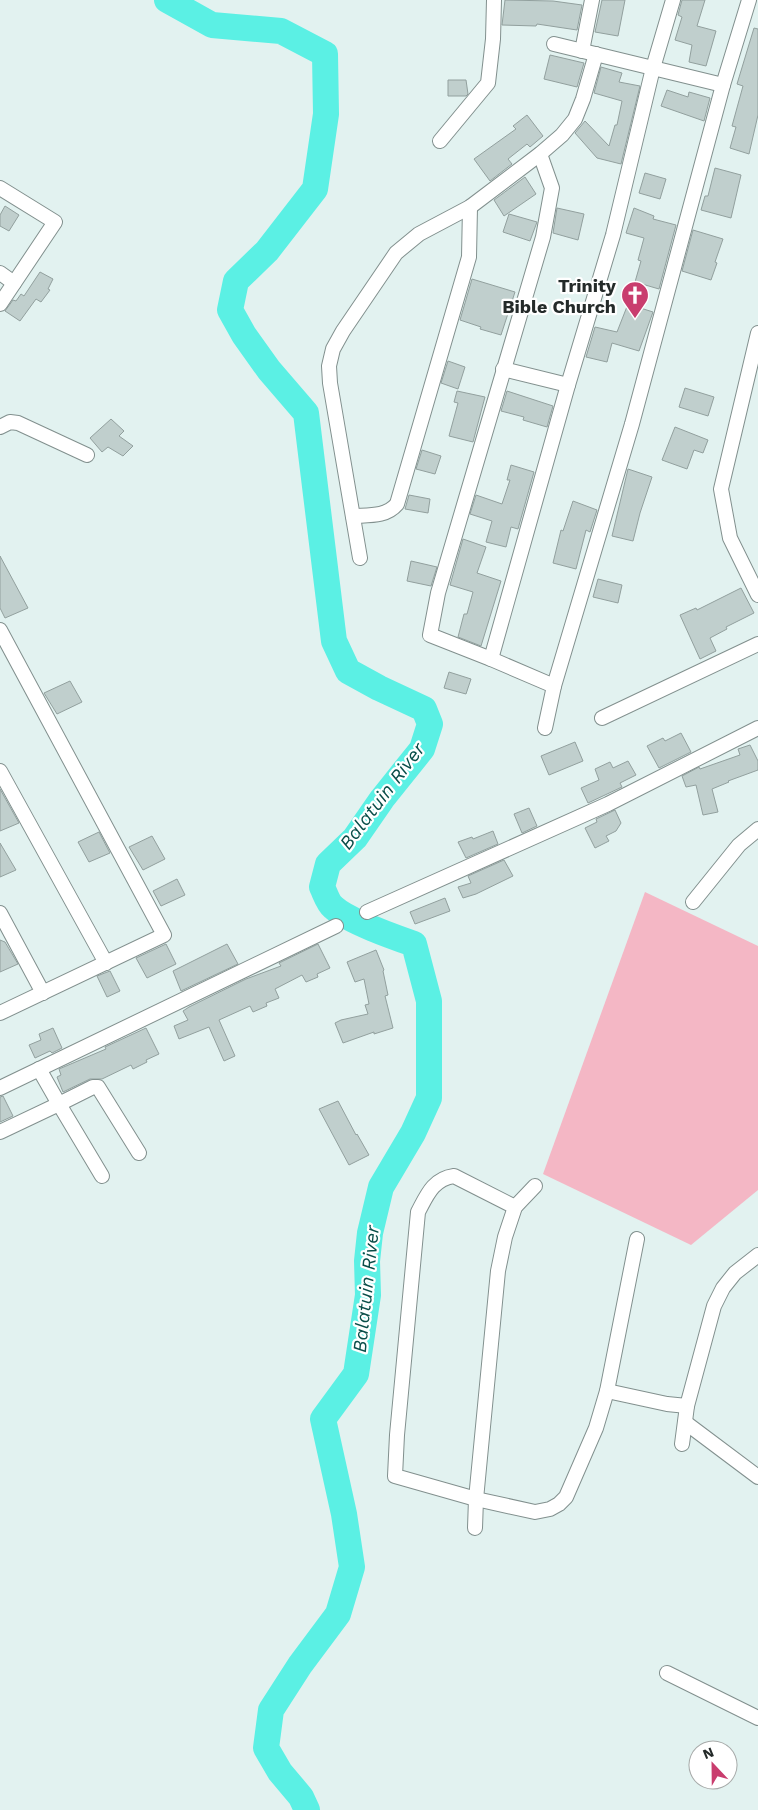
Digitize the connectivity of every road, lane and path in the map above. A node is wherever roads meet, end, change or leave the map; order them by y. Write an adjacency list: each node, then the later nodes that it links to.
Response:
1 (494, 0): 10 (street)
2 (592, 0): 6 (street)
3 (673, 0): 8 (street)
4 (749, 0): 9 (street)
5 (554, 44): 6 (street)
6 (582, 51): 7 (street)
7 (596, 54): 8 (street); 11 (street)
8 (653, 68): 9 (street); 19 (street)
9 (723, 85): 28 (street)
10 (440, 141)
11 (540, 154): 13 (street); 18 (street)
12 (0, 188): 15 (street)
13 (470, 207): 22 (street); 22 (street)
14 (0, 273): 15 (street)
15 (14, 283): 16 (street)
16 (0, 304)
17 (758, 333): 24 (street)
18 (504, 369): 19 (street); 27 (street)
19 (568, 385): 27 (street)
20 (0, 427): 21 (street)
21 (86, 455)
22 (354, 516): 23 (street)
23 (360, 558)
24 (758, 596)
25 (0, 630): 38 (street)
26 (758, 644): 29 (street)
27 (491, 659): 28 (street)
28 (554, 686): 30 (street)
29 (602, 718)
30 (545, 728)
31 (758, 728): 35 (street)
32 (0, 771): 38 (street)
33 (758, 830): 34 (street)
34 (693, 902)
35 (368, 912)
36 (0, 913): 39 (street)
37 (336, 926): 41 (street)
38 (106, 963): 39 (street)
39 (42, 992): 40 (street)
40 (0, 1013)
41 (39, 1069): 42 (street); 43 (street)
42 (0, 1088)
43 (59, 1104): 44 (street); 45 (street); 46 (street)
44 (0, 1132)
45 (138, 1153)
46 (102, 1176)
47 (535, 1186): 48 (street)
48 (515, 1207): 56 (street); 56 (street)
49 (637, 1239): 51 (street)
50 (758, 1256): 52 (street)
51 (607, 1391): 52 (street); 56 (street)
52 (687, 1406): 53 (street)
53 (686, 1423): 54 (street); 55 (street)
54 (682, 1444)
55 (758, 1477)
56 (476, 1499): 57 (street)
57 (475, 1528)
58 (667, 1673): 59 (street)
59 (758, 1718)

